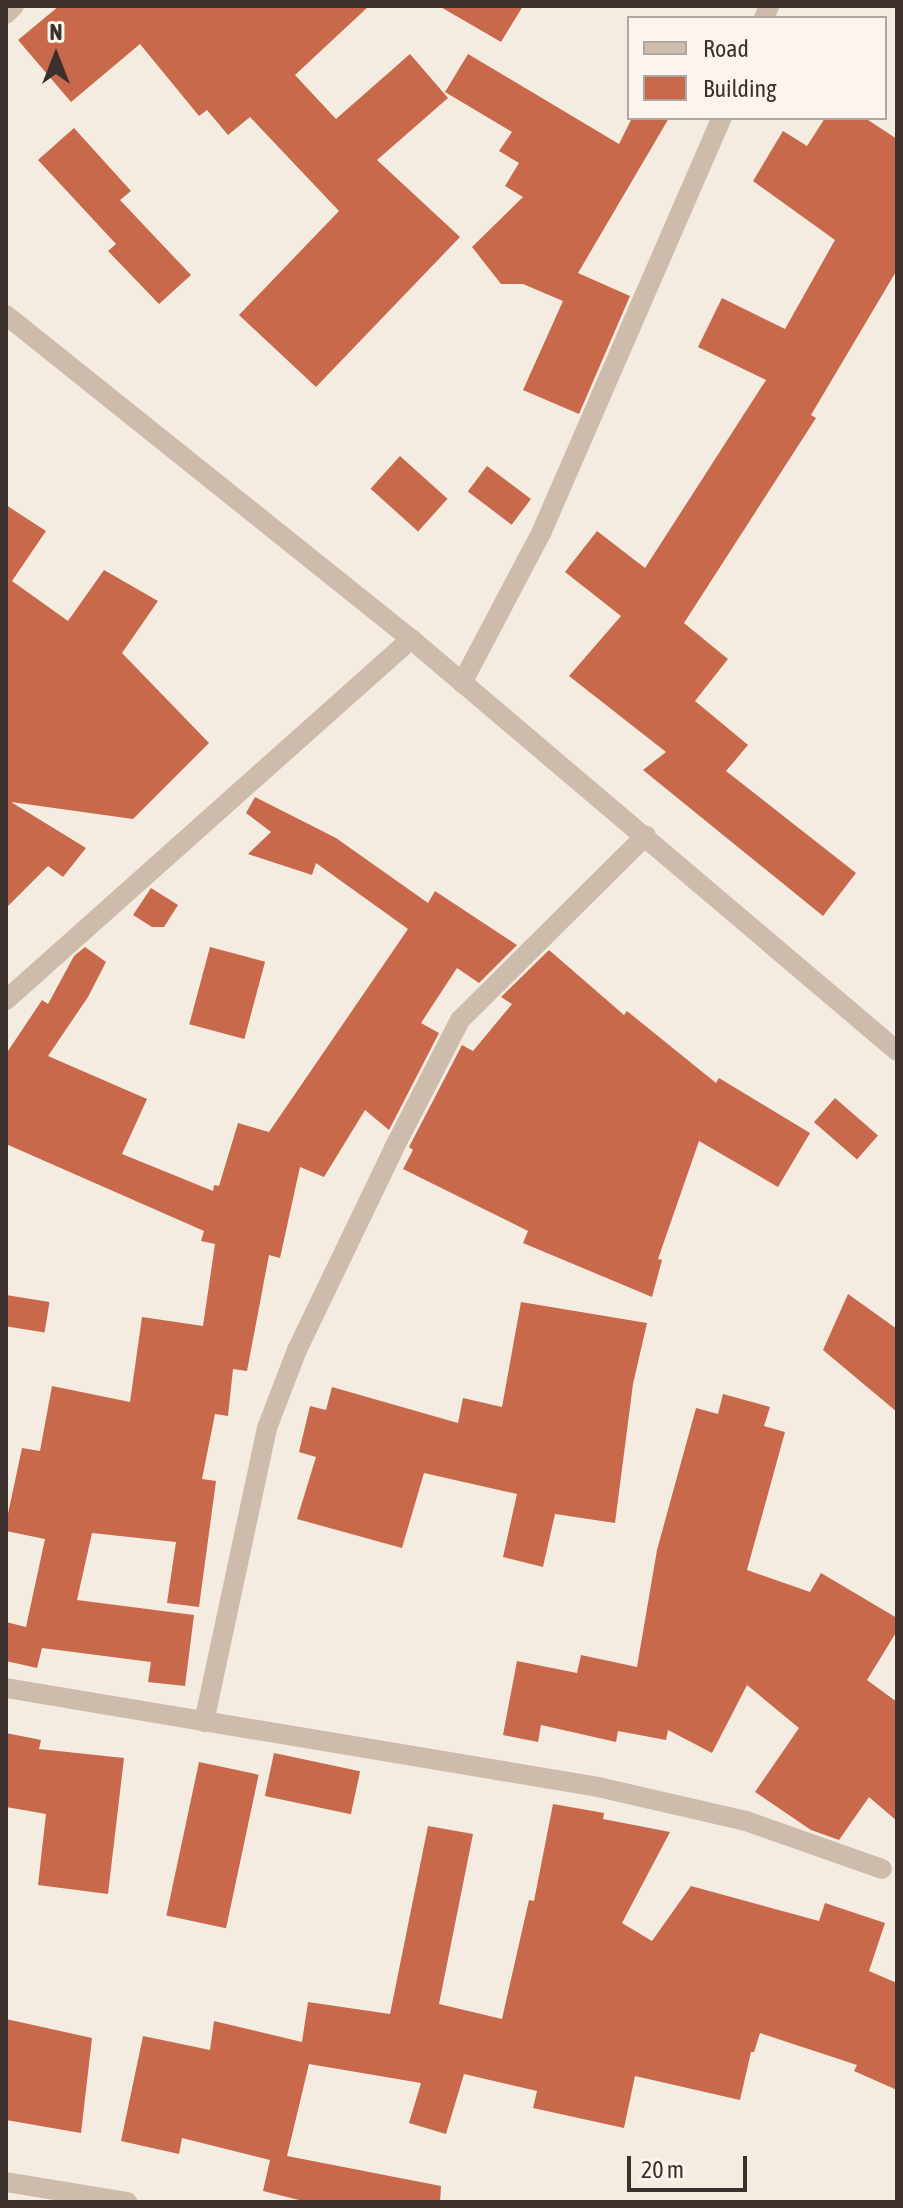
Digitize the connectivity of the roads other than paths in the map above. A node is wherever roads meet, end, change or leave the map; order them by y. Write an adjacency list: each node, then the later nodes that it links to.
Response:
1 (14, 6): 2 (street)
2 (6, 14)
3 (721, 120): 6 (street)
4 (6, 315): 5 (street)
5 (411, 639): 6 (street); 8 (street)
6 (462, 683): 7 (street)
7 (646, 835): 9 (street); 11 (street)
8 (6, 1000)
9 (897, 1051)
10 (6, 1688): 11 (street)
11 (204, 1722): 12 (street)
12 (882, 1869)
13 (13, 2190): 14 (street)
14 (127, 2202)

